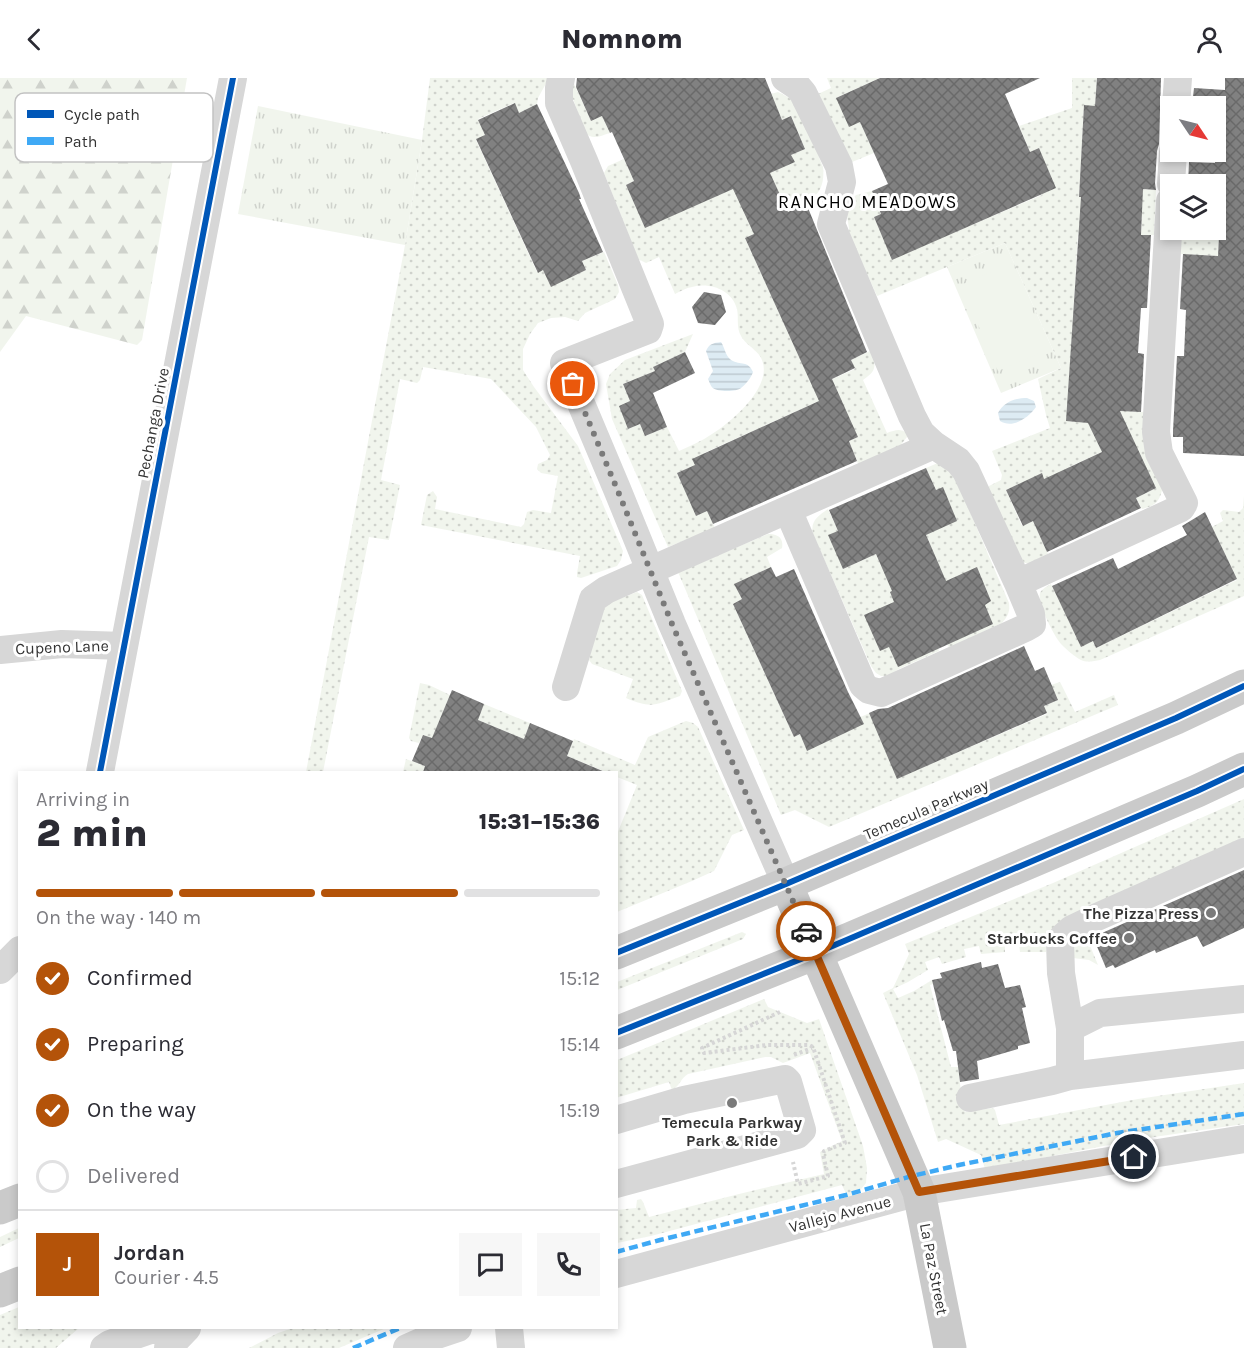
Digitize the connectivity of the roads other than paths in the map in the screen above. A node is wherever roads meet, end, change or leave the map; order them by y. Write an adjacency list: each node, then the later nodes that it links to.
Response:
1 (233, 78): 11 (street, Pechanga Drive)
2 (561, 78): 9 (street, La Paz Street)
3 (785, 78): 7 (street)
4 (1178, 78): 5 (street)
5 (1177, 96)
6 (1168, 240): 10 (street)
7 (934, 445): 8 (street); 10 (street)
8 (788, 510): 9 (street); 10 (street)
9 (650, 571): 14 (street); 18 (street, La Paz Street)
10 (1018, 583)
11 (124, 646): 12 (street, Cupeno Lane); 16 (street, Pechanga Drive)
12 (0, 650)
13 (1244, 686): 18 (main road, Temecula Parkway)
14 (566, 687)
15 (1244, 769): 21 (main road)
16 (100, 771)
17 (1244, 852): 24 (street)
18 (786, 884): 20 (main road, Temecula Parkway); 21 (main road, La Paz Street)
19 (18, 952): 22 (street)
20 (618, 952)
21 (816, 953): 25 (main road); 32 (main road, La Paz Street)
22 (0, 970)
23 (1244, 999): 24 (street)
24 (1070, 1028): 27 (street)
25 (618, 1032)
26 (1244, 1055): 27 (street)
27 (1070, 1076): 28 (street)
28 (970, 1098)
29 (618, 1119): 31 (street)
30 (1244, 1139): 32 (street, Vallejo Avenue)
31 (618, 1183)
32 (919, 1192): 35 (street, Vallejo Avenue); 46 (main road, La Paz Street)
33 (18, 1201): 34 (main road)
34 (0, 1208)
35 (619, 1266)
36 (18, 1284): 37 (main road)
37 (0, 1291)
38 (153, 1329): 42 (street)
39 (186, 1329): 43 (street)
40 (455, 1329): 44 (street)
41 (509, 1329): 45 (street)
42 (104, 1348)
43 (168, 1348)
44 (407, 1348)
45 (511, 1348)
46 (950, 1348)

